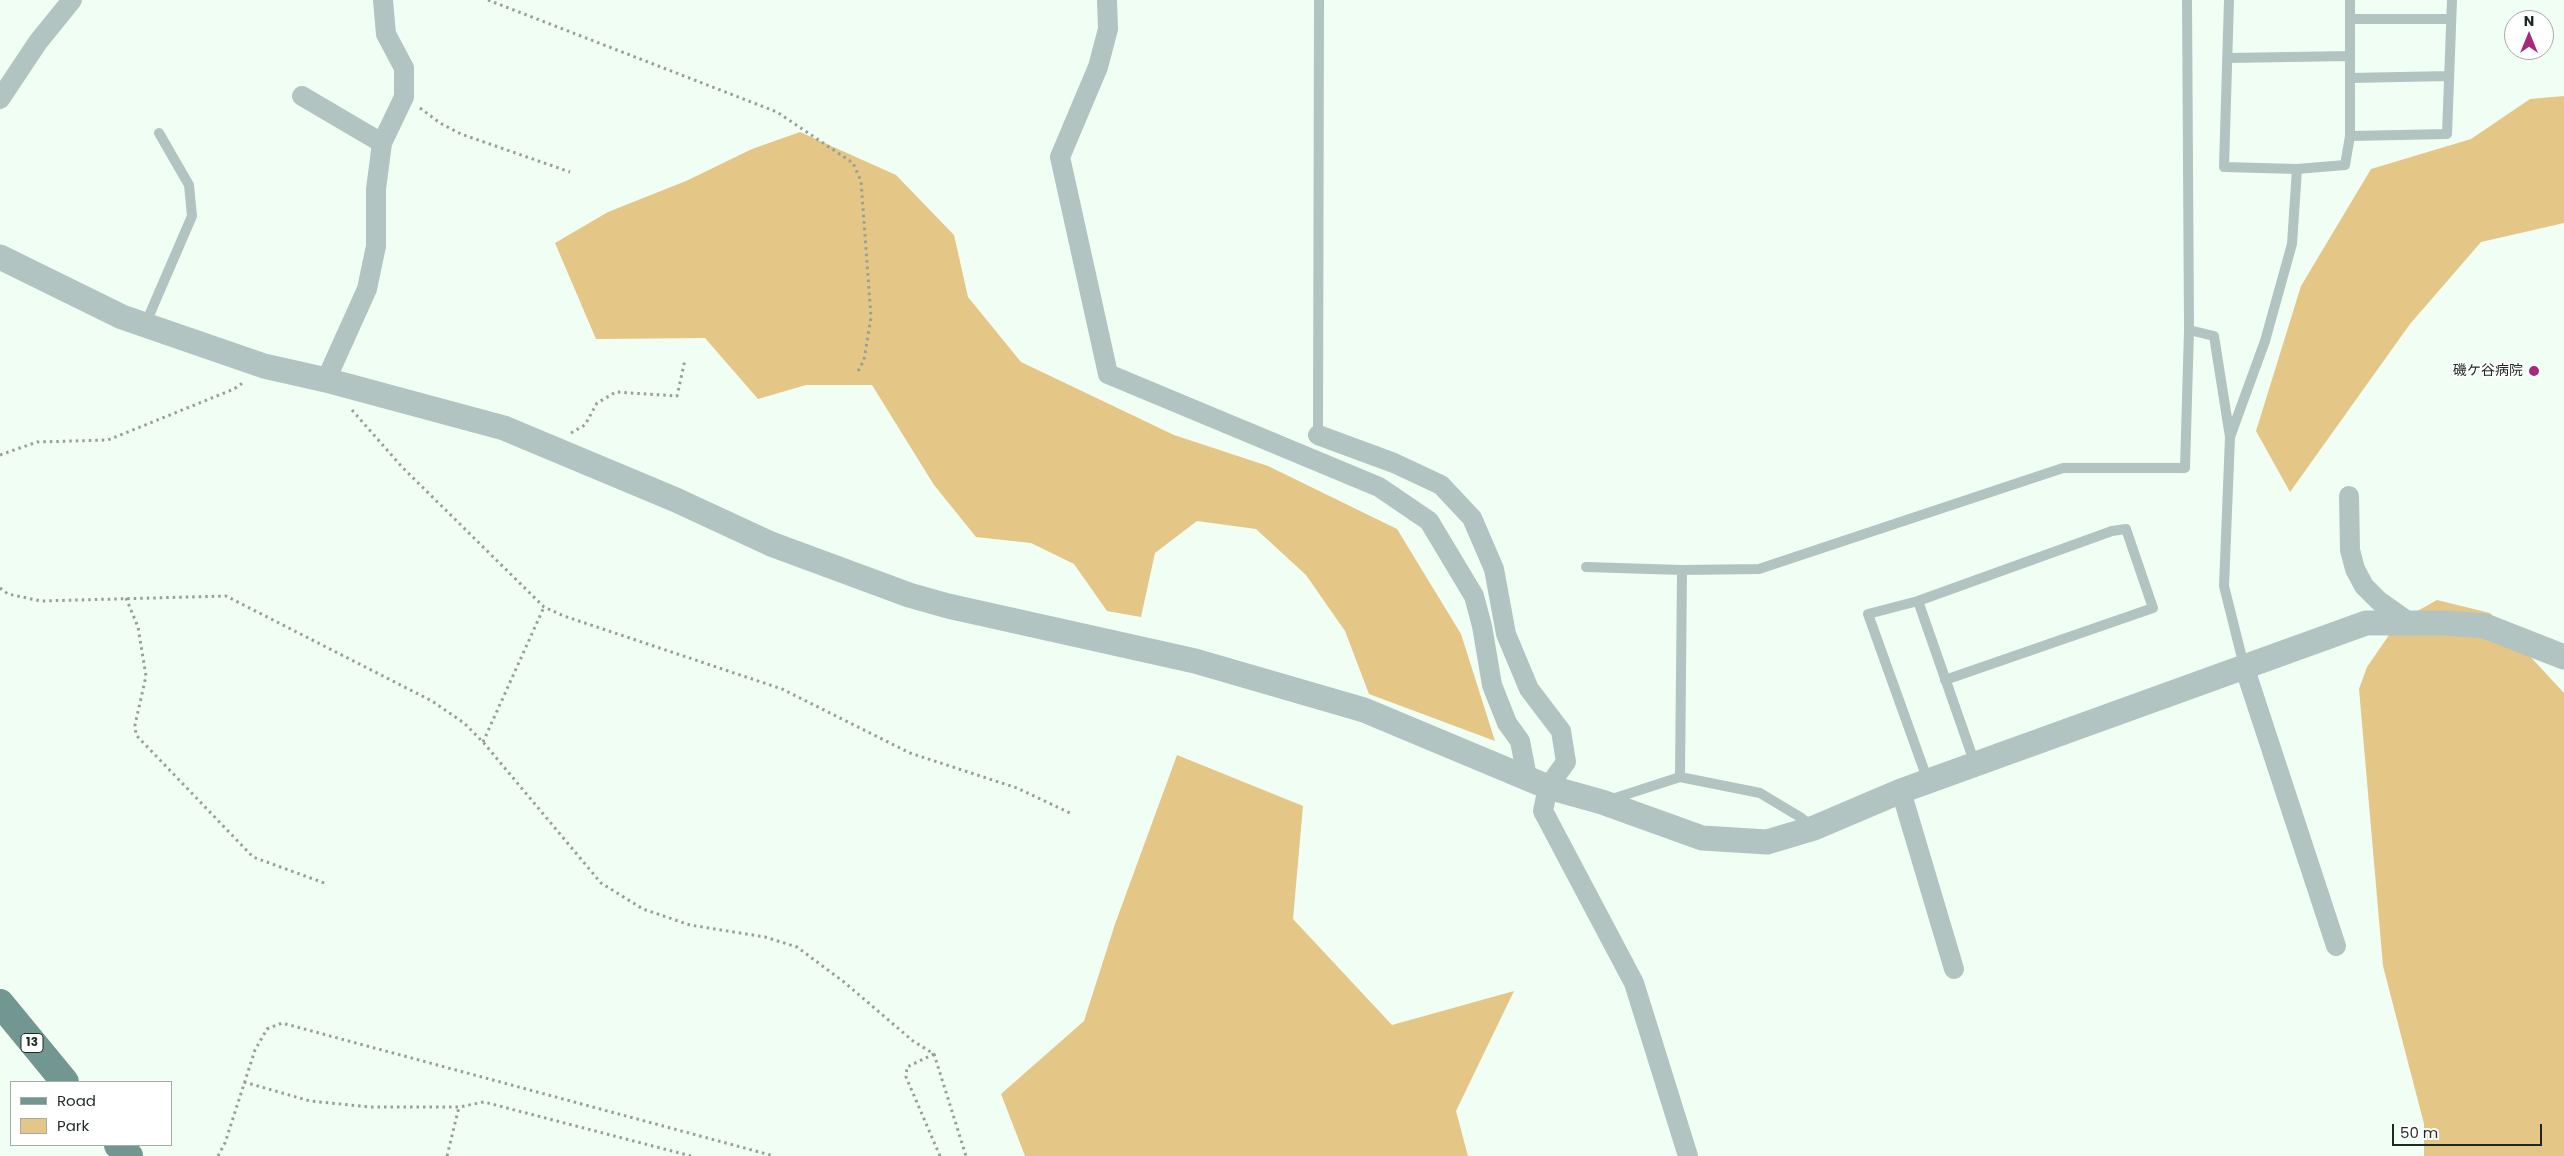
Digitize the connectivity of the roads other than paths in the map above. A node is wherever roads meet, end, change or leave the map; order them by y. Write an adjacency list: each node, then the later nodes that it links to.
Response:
1 (72, 0): 16 (street)
2 (383, 0): 19 (street)
3 (1107, 0): 38 (street)
4 (1319, 0): 25 (lane)
5 (2187, 0): 23 (lane)
6 (2229, 0): 12 (lane)
7 (2350, 0): 9 (lane)
8 (2452, 0): 10 (lane)
9 (2350, 19): 10 (lane); 11 (lane)
10 (2451, 19): 13 (lane)
11 (2350, 56): 12 (lane); 14 (lane)
12 (2228, 58): 20 (lane)
13 (2449, 76): 14 (lane); 18 (lane)
14 (2350, 78): 18 (lane)
15 (302, 96): 19 (street)
16 (0, 99)
17 (158, 133): 22 (lane)
18 (2350, 136): 20 (lane)
19 (382, 143): 24 (street)
20 (2297, 169): 26 (lane)
21 (0, 257): 22 (street)
22 (145, 325): 24 (street)
23 (2189, 330): 26 (lane); 29 (lane)
24 (326, 380): 38 (street)
25 (1318, 435): 38 (street)
26 (2230, 437): 33 (lane)
27 (2349, 496): 31 (street)
28 (1586, 567): 29 (lane)
29 (1682, 570): 36 (lane)
30 (1918, 601): 34 (lane); 34 (lane); 37 (lane)
31 (2410, 623): 32 (street); 33 (street)
32 (2564, 657)
33 (2244, 666): 35 (street); 42 (street)
34 (1945, 680): 35 (lane)
35 (1975, 764): 37 (street)
36 (1680, 777): 40 (lane); 41 (lane)
37 (1928, 781): 39 (street)
38 (1538, 782): 40 (street); 48 (street)
39 (1901, 791): 41 (street); 43 (street)
40 (1602, 802): 41 (street)
41 (1814, 828)
42 (2336, 946)
43 (1954, 969)
44 (0, 1003): 45 (main road, 13)
45 (64, 1081)
46 (119, 1146): 47 (main road)
47 (129, 1156)
48 (1688, 1156)

